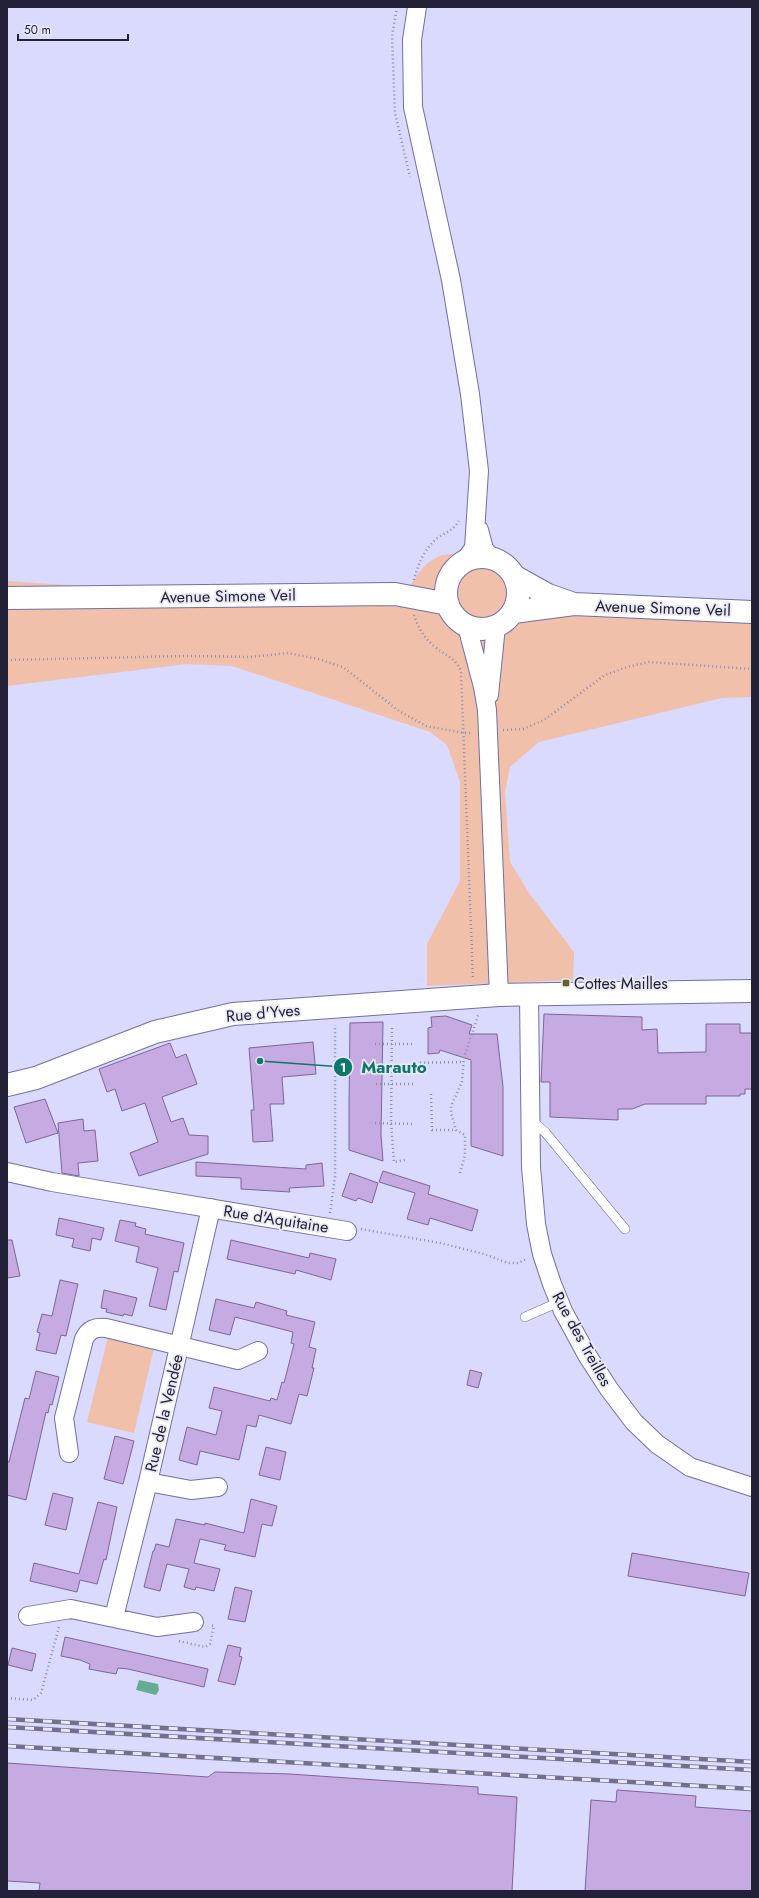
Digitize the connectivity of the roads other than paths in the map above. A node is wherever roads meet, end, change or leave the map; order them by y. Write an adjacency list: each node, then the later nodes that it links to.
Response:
1 (417, 7): 2 (street)
2 (469, 518): 3 (street); 4 (street)
3 (492, 559): 4 (main road); 5 (main road)
4 (457, 570): 6 (main road); 8 (main road)
5 (514, 576): 9 (main road); 10 (main road)
6 (406, 594): 7 (main road, Avenue Simone Veil); 8 (main road, Avenue Simone Veil)
7 (7, 598)
8 (448, 604): 12 (main road)
9 (574, 604): 10 (main road); 11 (main road, Avenue Simone Veil)
10 (513, 612): 13 (main road)
11 (752, 612)
12 (467, 626): 13 (main road); 14 (street)
13 (496, 626): 14 (street)
14 (487, 710): 17 (street)
15 (752, 991): 16 (main road, Rue d'Yves)
16 (529, 994): 17 (main road, Rue d'Yves); 19 (street, Rue des Treilles)
17 (486, 996): 18 (main road, Rue d'Yves)
18 (7, 1085)
19 (530, 1119): 22 (lane); 24 (street, Rue des Treilles)
20 (7, 1172): 21 (street, Rue d'Aquitaine)
21 (211, 1208): 23 (street, Rue d'Aquitaine); 26 (street, Rue de la Vendée)
22 (625, 1228)
23 (347, 1231)
24 (559, 1302): 25 (lane); 31 (street, Rue des Treilles)
25 (525, 1317)
26 (180, 1346): 27 (street); 28 (street); 29 (street, Rue de la Vendée)
27 (258, 1351)
28 (69, 1453)
29 (148, 1482): 30 (street); 33 (street, Rue de la Vendée)
30 (218, 1487)
31 (752, 1487)
32 (28, 1616): 33 (street)
33 (114, 1617): 34 (street)
34 (194, 1622)

